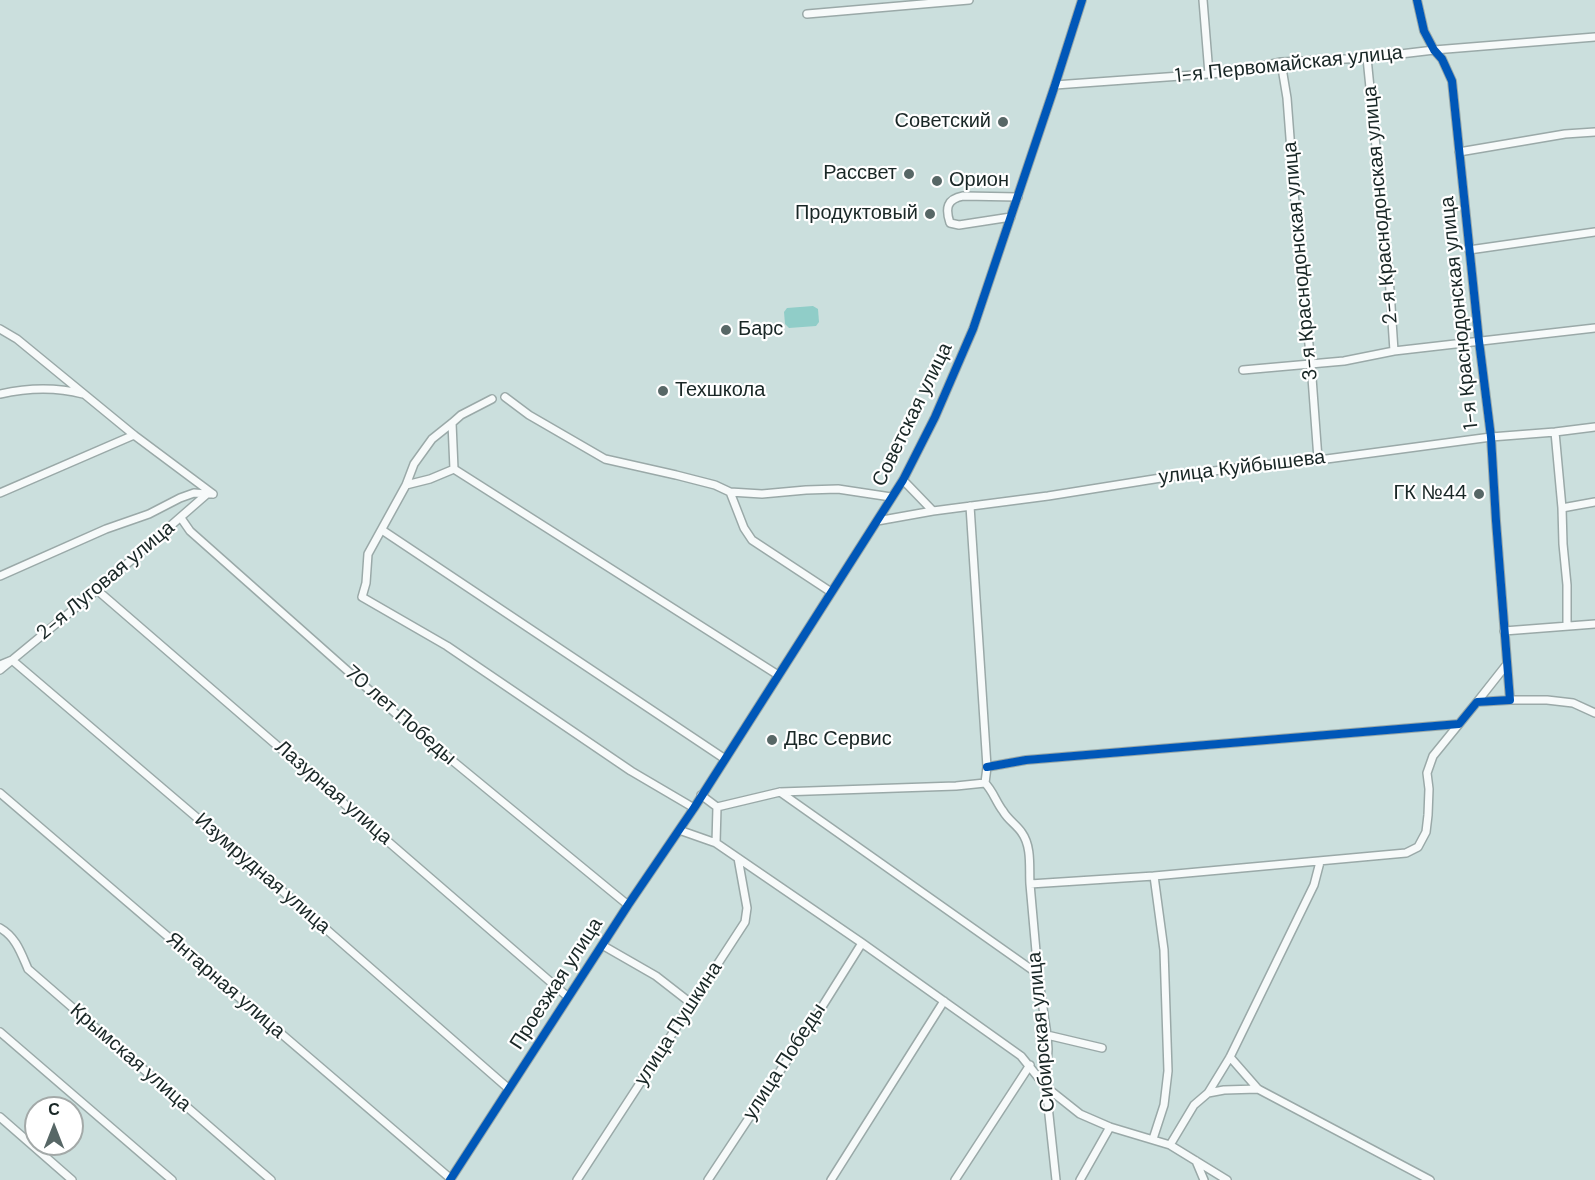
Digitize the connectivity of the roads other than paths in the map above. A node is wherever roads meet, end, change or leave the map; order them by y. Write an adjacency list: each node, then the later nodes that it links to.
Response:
1 (969, 0): 5 (street)
2 (1082, 0): 11 (street, Советская улица)
3 (1203, 0): 10 (street)
4 (1417, 0): 7 (street, 1-я Краснодонская улица)
5 (807, 14)
6 (1595, 37): 7 (street, 1-я Первомайская улица)
7 (1434, 50): 8 (street, 1-я Первомайская улица); 13 (street, 1-я Краснодонская улица)
8 (1367, 58): 9 (street, 1-я Первомайская улица); 23 (street, 2-я Краснодонская улица)
9 (1281, 62): 10 (street, 1-я Первомайская улица); 24 (street, 3-я Краснодонская улица)
10 (1209, 74): 11 (street, 1-я Первомайская улица)
11 (1055, 86): 14 (street, Советская улица)
12 (1595, 132): 13 (street)
13 (1459, 152): 17 (street, 1-я Краснодонская улица)
14 (1018, 197): 15 (street, Советская улица); 15 (street)
15 (1011, 217): 37 (street, Советская улица)
16 (1595, 232): 17 (street)
17 (1469, 250): 22 (street, 1-я Краснодонская улица)
18 (0, 328): 21 (street)
19 (1595, 328): 22 (street)
20 (0, 335): 21 (street)
21 (17, 339): 27 (street)
22 (1479, 341): 23 (street); 34 (street, 1-я Краснодонская улица)
23 (1394, 351): 24 (street)
24 (1311, 364): 25 (street); 35 (street, 3-я Краснодонская улица)
25 (1243, 370)
26 (0, 394): 27 (street)
27 (85, 395): 33 (street)
28 (505, 397): 39 (street)
29 (492, 399): 30 (street)
30 (452, 423): 36 (street); 38 (street)
31 (1595, 427): 32 (street, улица Куйбышева)
32 (1555, 432): 34 (street, улица Куйбышева); 45 (street)
33 (134, 435): 40 (street); 41 (street)
34 (1491, 437): 35 (street, улица Куйбышева); 55 (street, 1-я Краснодонская улица)
35 (1318, 459): 44 (street, улица Куйбышева)
36 (454, 469): 38 (street); 60 (street)
37 (903, 480): 42 (street, Советская улица); 46 (street)
38 (406, 485): 49 (street)
39 (730, 492): 42 (street); 52 (street)
40 (0, 493)
41 (210, 494): 47 (street, 2-я Луговая улица); 50 (street)
42 (891, 496): 48 (street, Советская улица)
43 (1595, 502): 45 (street)
44 (970, 506): 46 (street, улица Куйбышева); 66 (street)
45 (1562, 508): 54 (street)
46 (933, 511): 48 (street, улица Куйбышева)
47 (181, 518): 51 (street, 2-я Луговая улица); 79 (street, 70 лет Победы)
48 (877, 521): 52 (street, Советская улица)
49 (382, 530): 65 (street); 72 (street)
50 (0, 576)
51 (97, 590): 56 (street, 2-я Луговая улица); 84 (street, Лазурная улица)
52 (831, 592): 60 (street, Советская улица)
53 (1595, 624): 54 (street)
54 (1568, 627): 55 (street)
55 (1504, 631): 57 (street, 1-я Краснодонская улица)
56 (12, 660): 58 (street); 59 (street, 2-я Луговая улица); 93 (street, Изумрудная улица)
57 (1507, 664): 61 (street, 1-я Краснодонская улица); 62 (street)
58 (0, 665)
59 (0, 670)
60 (778, 675): 65 (street, Советская улица)
61 (1510, 700): 62 (street); 63 (street)
62 (1477, 702): 64 (street)
63 (1595, 713)
64 (1460, 724): 66 (street); 76 (street)
65 (725, 759): 70 (street, Советская улица)
66 (987, 767): 67 (street)
67 (986, 783): 68 (street); 78 (street, Сибирская улица)
68 (780, 792): 71 (street); 83 (street)
69 (0, 793): 101 (street, Янтарная улица)
70 (701, 795): 71 (street); 72 (street, Советская улица)
71 (717, 807): 74 (street)
72 (694, 808): 73 (street, Проезжая улица)
73 (679, 830): 74 (street); 79 (street, Проезжая улица)
74 (717, 843): 75 (street)
75 (738, 858): 81 (street); 86 (street, улица Пушкина)
76 (1320, 862): 77 (street); 90 (street)
77 (1154, 876): 78 (street); 98 (street)
78 (1030, 884): 83 (street, Сибирская улица)
79 (628, 905): 82 (street, Проезжая улица)
80 (0, 928): 104 (street, Крымская улица)
81 (862, 943): 85 (street); 106 (street, улица Победы)
82 (602, 945): 84 (street, Проезжая улица); 86 (street)
83 (1038, 974): 88 (street, Сибирская улица)
84 (568, 997): 93 (street, Проезжая улица)
85 (944, 1001): 91 (street); 107 (street)
86 (692, 1004): 105 (street, улица Пушкина)
87 (0, 1032): 103 (street)
88 (1047, 1035): 89 (street); 92 (street, Сибирская улица)
89 (1102, 1048)
90 (1230, 1058): 94 (street); 95 (street)
91 (1030, 1065): 92 (street); 108 (street)
92 (1046, 1087): 97 (street); 109 (street, Сибирская улица)
93 (509, 1089): 101 (street, Проезжая улица)
94 (1258, 1089): 95 (street); 113 (street)
95 (1208, 1093): 99 (street)
96 (0, 1117): 102 (street)
97 (1110, 1127): 98 (street); 110 (street)
98 (1153, 1139): 99 (street)
99 (1170, 1145): 100 (street)
100 (1196, 1161): 111 (street); 112 (street)
101 (450, 1179)
102 (72, 1180)
103 (172, 1180)
104 (271, 1180)
105 (577, 1180)
106 (708, 1180)
107 (831, 1180)
108 (955, 1180)
109 (1056, 1180)
110 (1080, 1180)
111 (1204, 1180)
112 (1227, 1180)
113 (1430, 1180)

